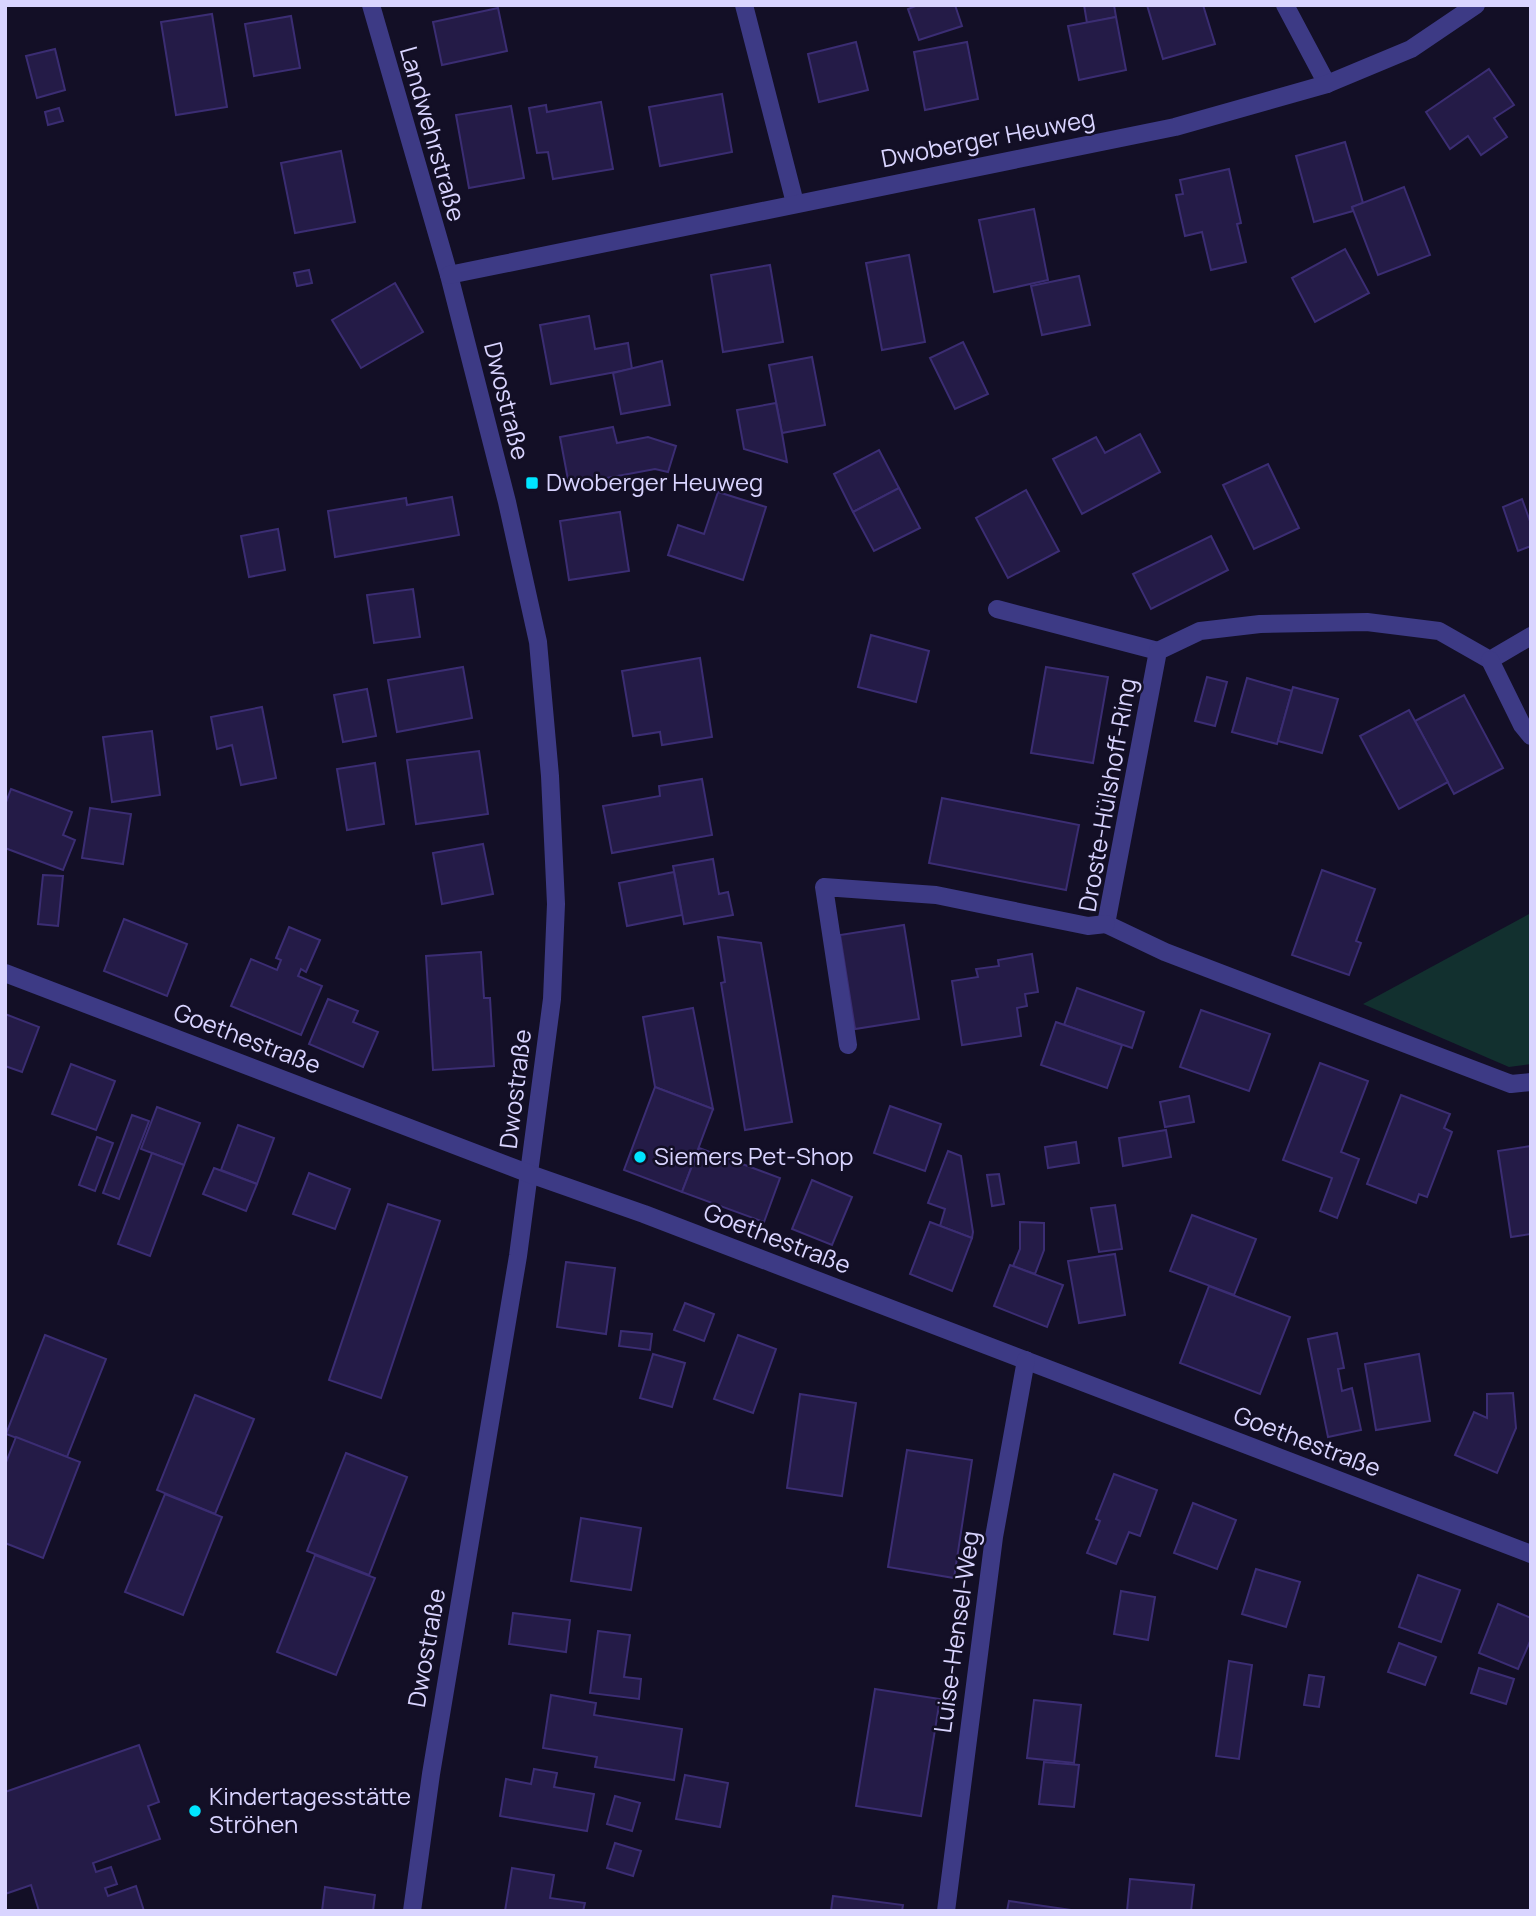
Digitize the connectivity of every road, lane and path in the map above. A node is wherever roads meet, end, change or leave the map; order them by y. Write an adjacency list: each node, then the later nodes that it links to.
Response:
1 (370, 5): 7 (street, Landwehrstraße)
2 (744, 5): 6 (street)
3 (1285, 5): 5 (street)
4 (1476, 5): 5 (street, Dwoberger Heuweg)
5 (1327, 84): 6 (street, Dwoberger Heuweg)
6 (795, 204): 7 (street, Dwoberger Heuweg)
7 (449, 275): 17 (street, Dwostraße)
8 (997, 610): 10 (street)
9 (1531, 636): 11 (street)
10 (1158, 651): 11 (street, Droste-Hülshoff-Ring); 13 (street, Droste-Hülshoff-Ring)
11 (1490, 660): 12 (street)
12 (1531, 736)
13 (1106, 924): 15 (street); 16 (street, Droste-Hülshoff-Ring)
14 (5, 973): 17 (street, Goethestraße)
15 (848, 1045)
16 (1531, 1082)
17 (530, 1174): 18 (street, Goethestraße); 20 (street, Dwostraße)
18 (1026, 1360): 19 (street, Goethestraße); 21 (street, Luise-Hensel-Weg)
19 (1531, 1554)
20 (412, 1911)
21 (946, 1911)

